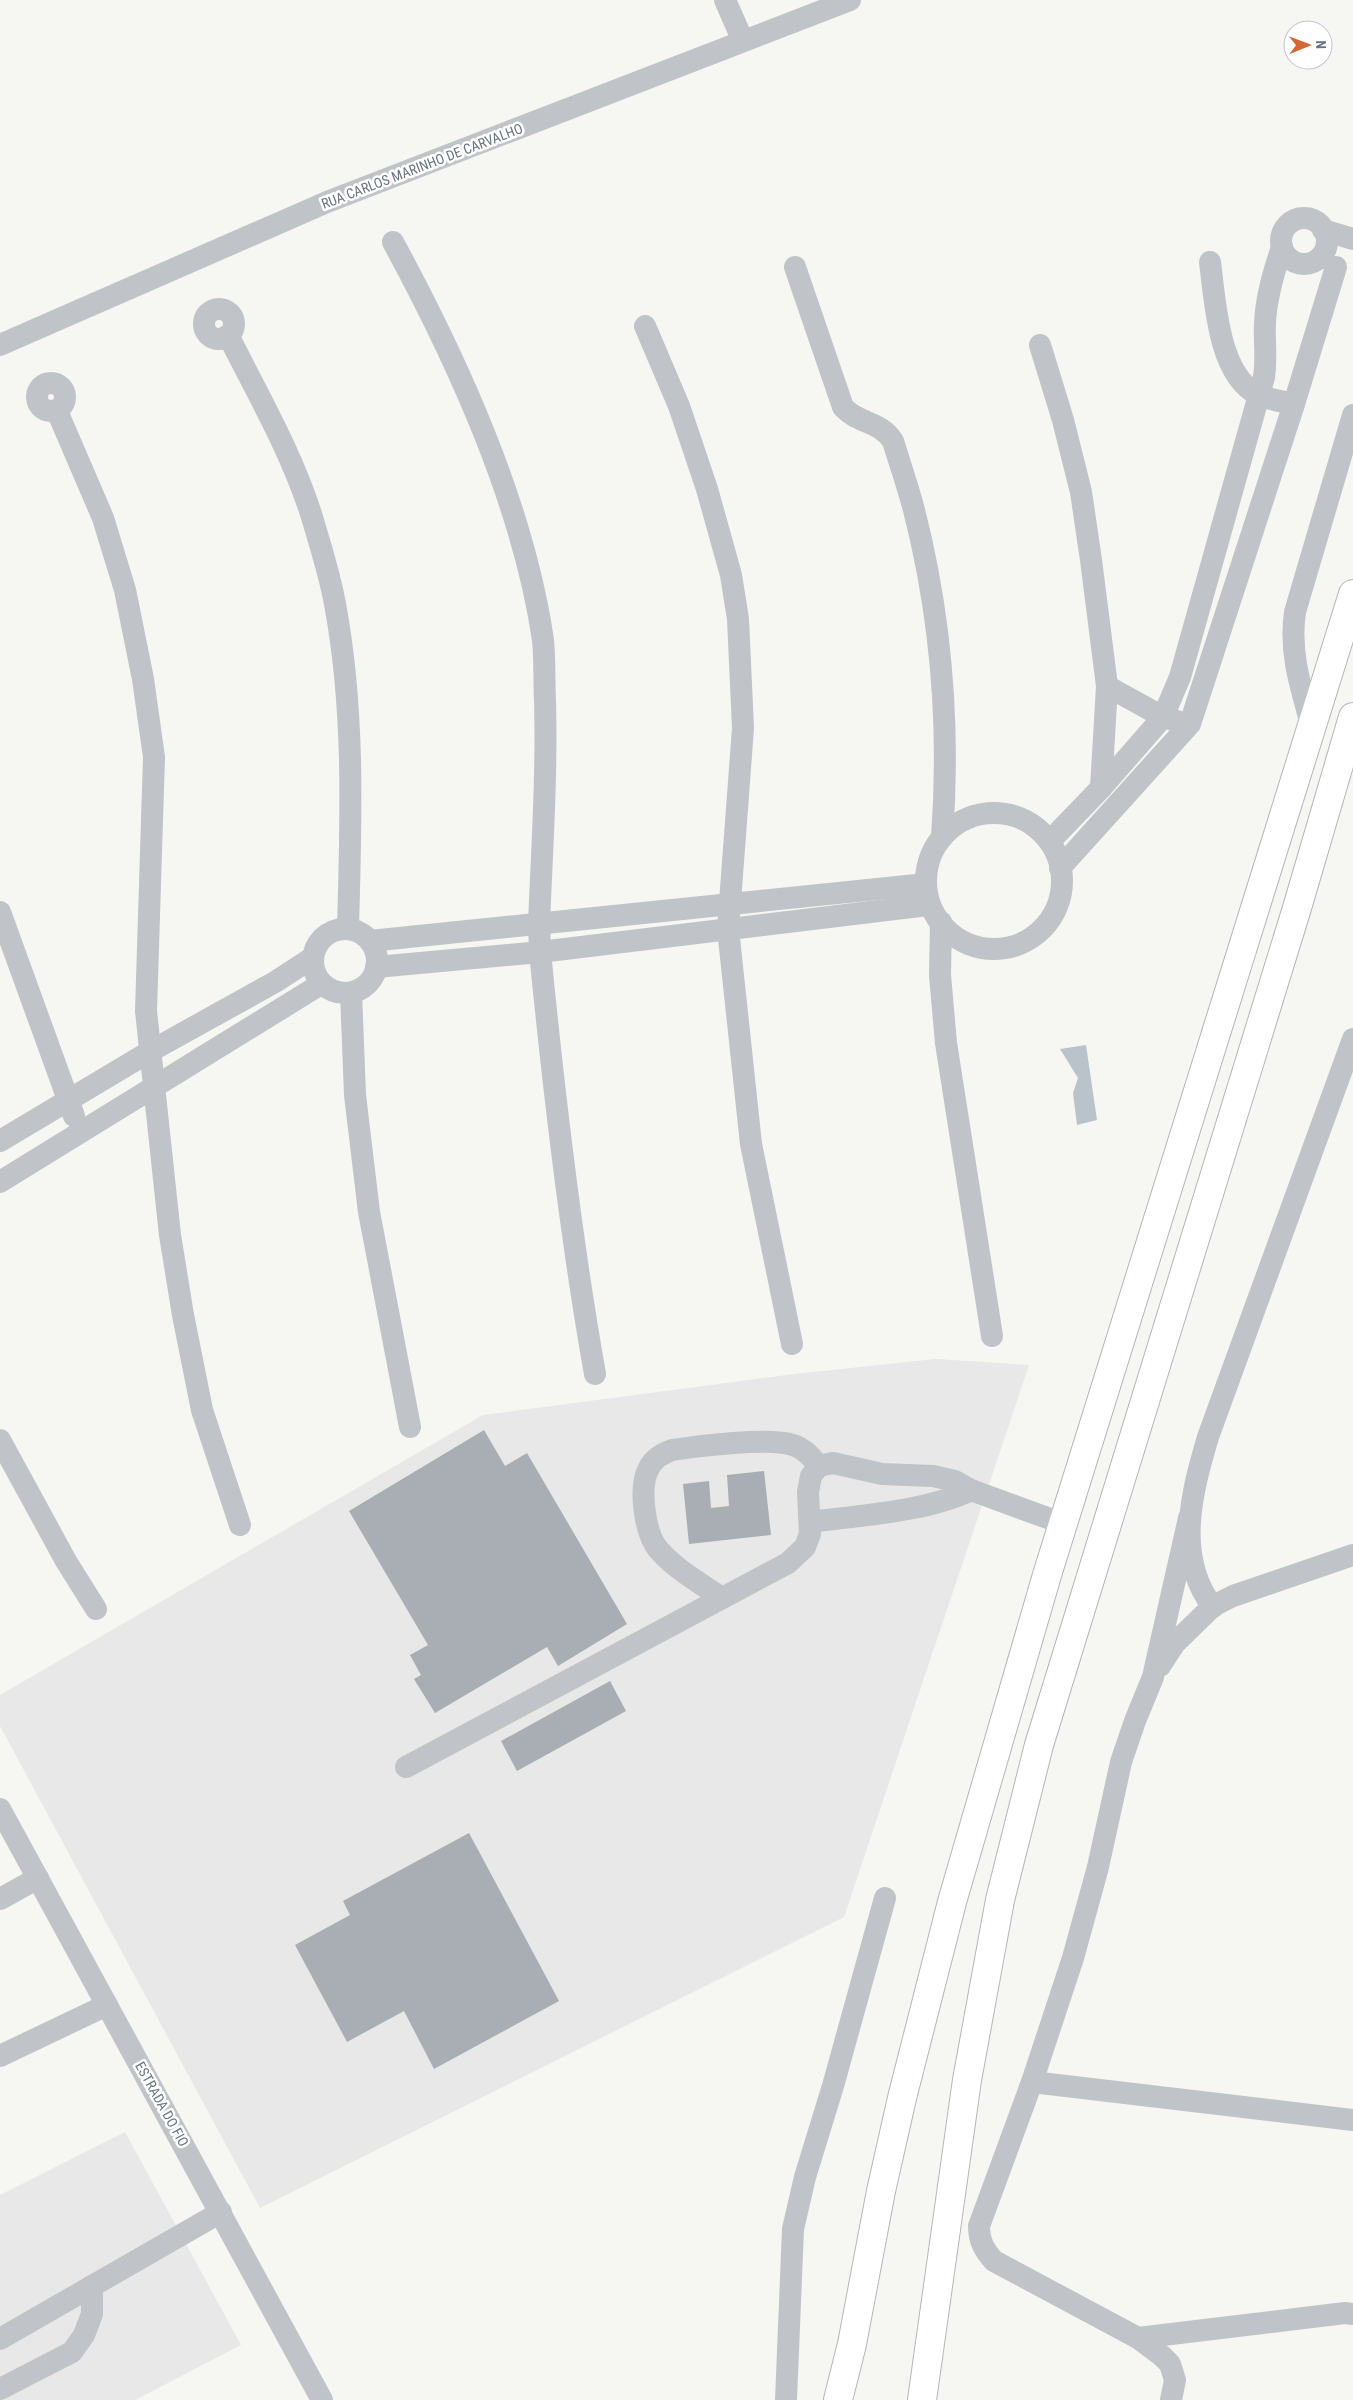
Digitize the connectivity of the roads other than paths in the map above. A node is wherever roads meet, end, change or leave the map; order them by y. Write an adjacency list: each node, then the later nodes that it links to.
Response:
1 (726, 0): 3 (street)
2 (850, 0): 3 (street, RUA CARLOS MARINHO DE CARVALHO)
3 (743, 41): 13 (street, RUA CARLOS MARINHO DE CARVALHO)
4 (1323, 230): 5 (street); 7 (street); 9 (street)
5 (1353, 239)
6 (394, 242): 32 (street)
7 (1282, 247): 9 (street); 15 (street)
8 (1210, 262): 15 (street)
9 (1336, 266): 16 (street)
10 (795, 267): 26 (street)
11 (645, 326): 30 (street)
12 (228, 336): 33 (street)
13 (0, 345)
14 (1040, 345): 20 (street)
15 (1259, 396): 16 (street); 21 (street)
16 (1294, 404): 23 (street)
17 (57, 411): 42 (street)
18 (1353, 415): 24 (street)
19 (1353, 594): 24 (highway)
20 (1107, 686): 21 (street); 25 (street)
21 (1163, 717): 23 (street); 25 (street)
22 (1353, 717): 74 (highway)
23 (1190, 724): 28 (street)
24 (1312, 727): 57 (highway)
25 (1100, 788): 27 (street)
26 (942, 837): 27 (street); 29 (street)
27 (1050, 841): 28 (street)
28 (1060, 868): 29 (street)
29 (932, 904): 30 (street); 34 (street); 48 (street)
30 (731, 905): 32 (street); 34 (street)
31 (0, 912): 44 (street)
32 (539, 924): 35 (street); 36 (street)
33 (348, 928): 35 (street); 37 (street)
34 (728, 929): 36 (street); 49 (street)
35 (370, 940): 38 (street)
36 (540, 952): 38 (street); 50 (street)
37 (312, 958): 39 (street); 42 (street)
38 (376, 967): 40 (street)
39 (321, 984): 40 (street); 43 (street)
40 (351, 993): 51 (street)
41 (1353, 1039): 55 (street)
42 (149, 1052): 43 (street); 44 (street)
43 (153, 1086): 45 (street); 58 (street)
44 (68, 1102): 45 (street); 46 (street)
45 (80, 1131): 47 (street)
46 (0, 1141)
47 (0, 1182)
48 (992, 1336)
49 (792, 1344)
50 (595, 1374)
51 (410, 1427)
52 (0, 1440): 62 (street)
53 (819, 1466): 54 (street); 56 (street); 60 (street)
54 (971, 1490): 56 (street); 57 (street)
55 (1190, 1518): 61 (street); 63 (street)
56 (811, 1522): 60 (street)
57 (1064, 1524): 83 (highway)
58 (240, 1525)
59 (1353, 1555): 61 (street)
60 (722, 1598): 64 (street)
61 (1212, 1606): 63 (street)
62 (96, 1609)
63 (1153, 1677): 71 (street)
64 (406, 1767)
65 (0, 1809): 66 (street, ESTRADA DO FIO)
66 (38, 1878): 68 (street); 69 (street, ESTRADA DO FIO)
67 (885, 1898): 82 (street)
68 (0, 1899)
69 (107, 2005): 70 (street); 73 (street, ESTRADA DO FIO)
70 (0, 2056)
71 (1032, 2082): 72 (street); 75 (street)
72 (1353, 2120)
73 (220, 2212): 76 (street); 81 (street, ESTRADA DO FIO)
74 (943, 2236): 75 (street); 84 (highway)
75 (980, 2241): 78 (street)
76 (92, 2286): 79 (street); 80 (street)
77 (1353, 2314): 78 (street)
78 (1138, 2338): 85 (street)
79 (0, 2339)
80 (0, 2389)
81 (322, 2400)
82 (786, 2400)
83 (838, 2400)
84 (922, 2400)
85 (1172, 2400)

